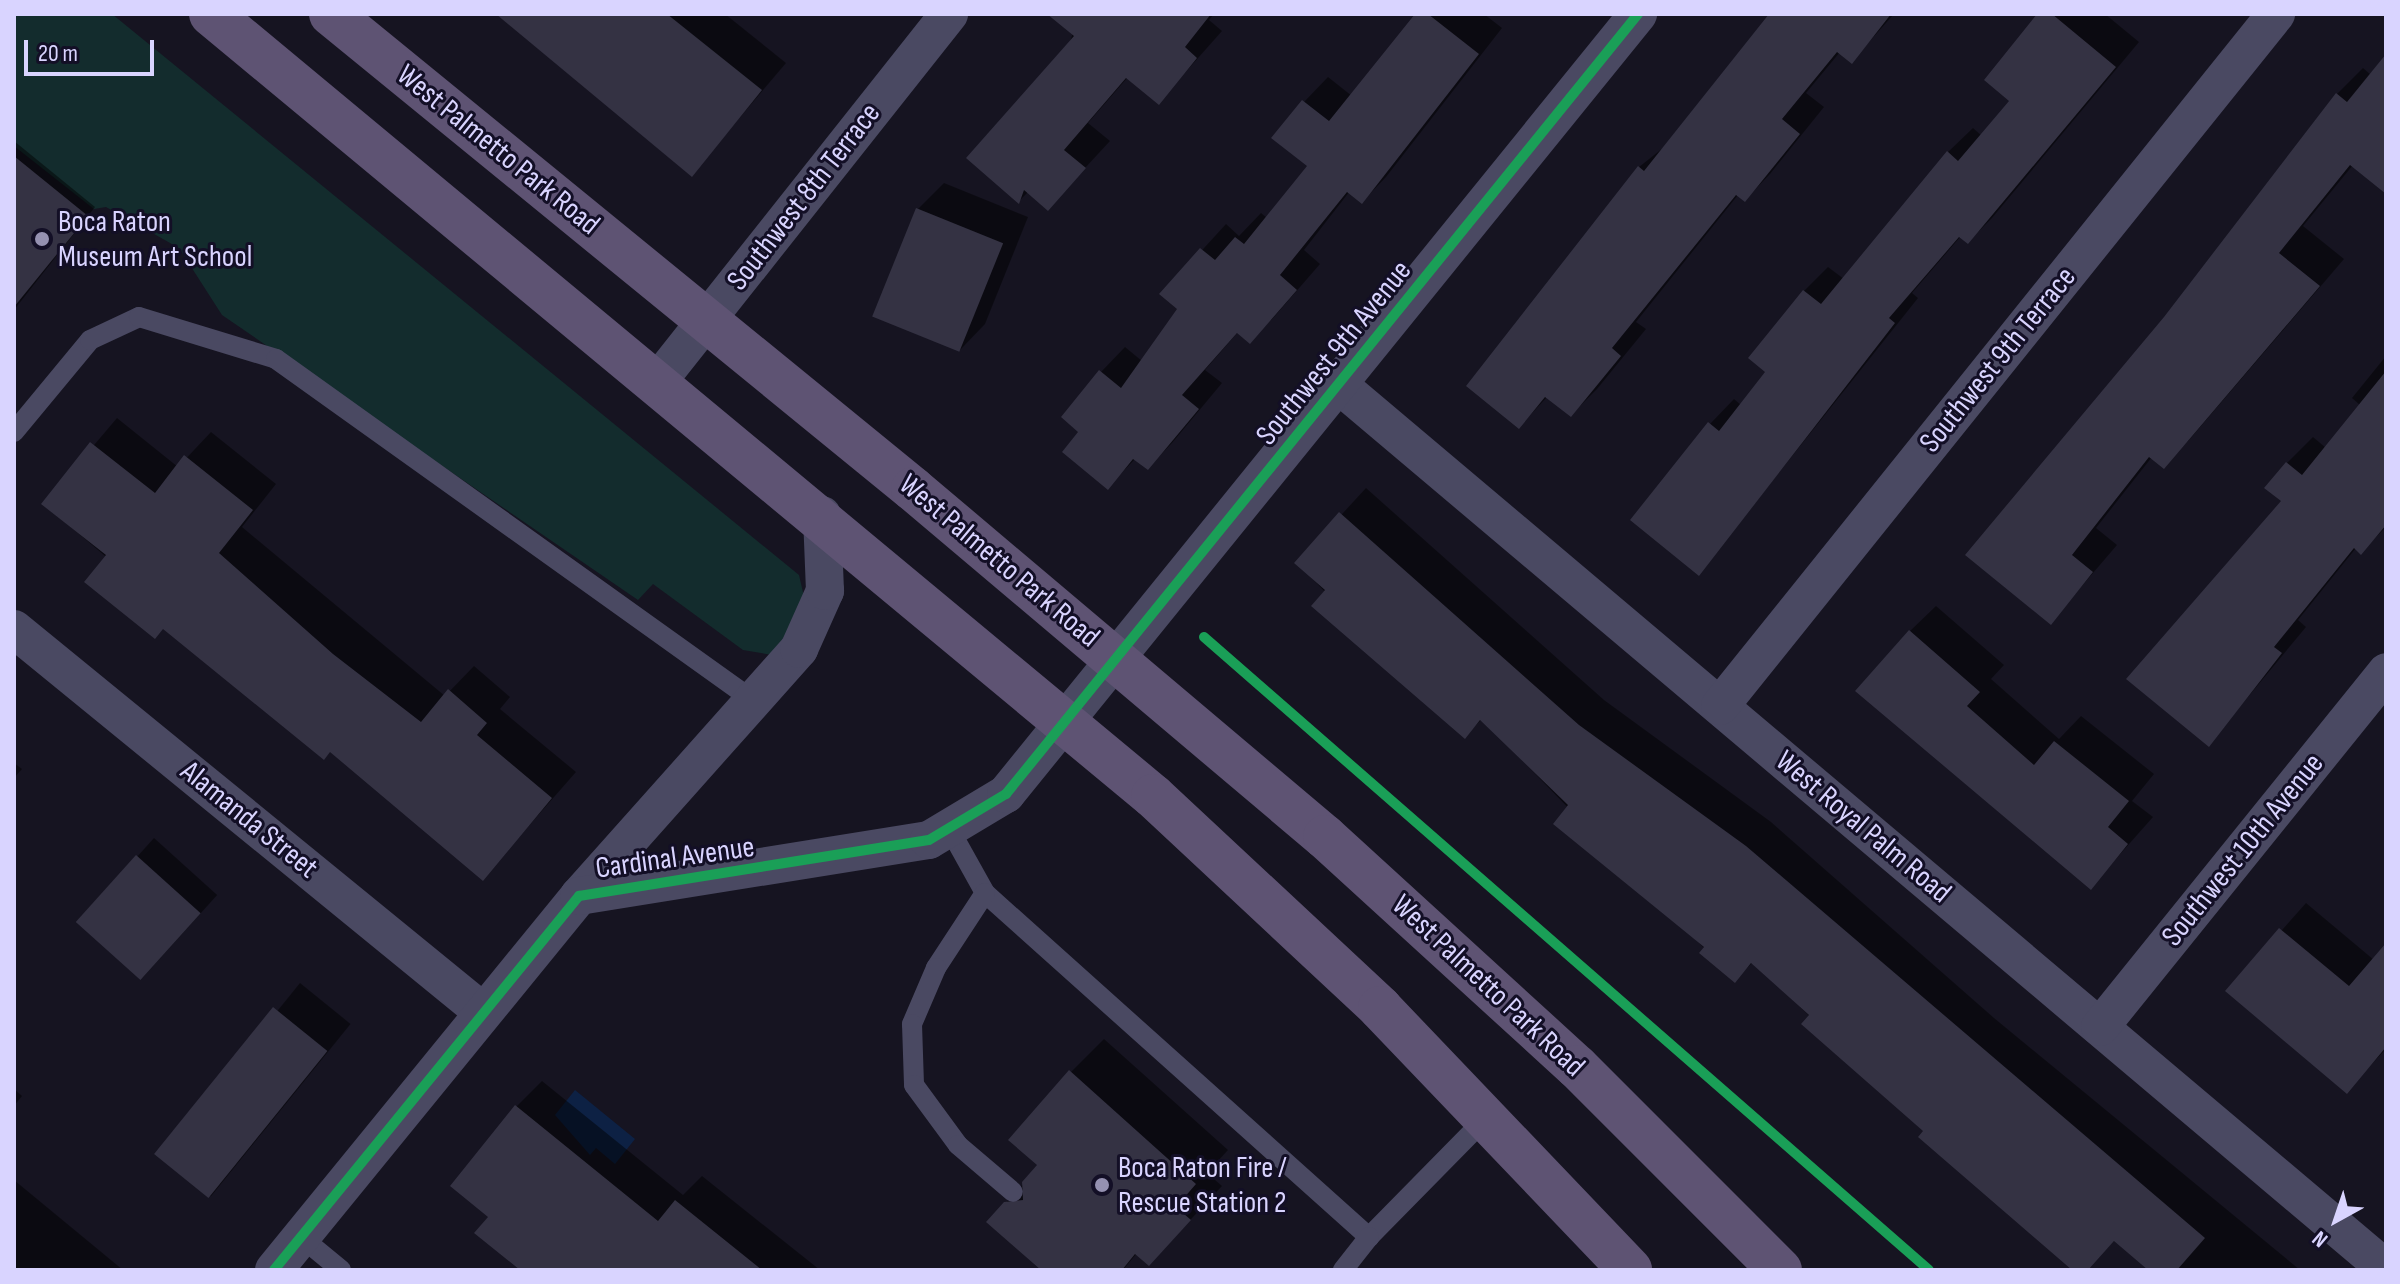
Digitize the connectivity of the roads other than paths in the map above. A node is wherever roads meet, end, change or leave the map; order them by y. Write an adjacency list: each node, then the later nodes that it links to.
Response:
1 (211, 14): 7 (main road)
2 (331, 14): 6 (main road, West Palmetto Park Road)
3 (949, 14): 6 (street, Southwest 8th Terrace)
4 (1638, 14): 8 (street, Southwest 9th Avenue)
5 (2276, 14): 15 (street, Southwest 9th Terrace)
6 (707, 320): 7 (street, Southwest 8th Terrace); 12 (main road, West Palmetto Park Road)
7 (659, 380): 10 (main road)
8 (1339, 385): 12 (street, Southwest 9th Avenue); 15 (street, West Royal Palm Road)
9 (14, 432): 14 (lane)
10 (822, 515): 14 (street); 16 (main road)
11 (14, 629): 20 (street, Alamanda Street)
12 (1118, 660): 16 (street, Southwest 9th Avenue); 31 (main road, West Palmetto Park Road)
13 (2386, 672): 21 (street, Southwest 10th Avenue)
14 (754, 701): 19 (street)
15 (1720, 706): 21 (street, West Royal Palm Road)
16 (1068, 722): 17 (street, Cardinal Avenue); 22 (main road)
17 (950, 830): 18 (lane); 19 (street, Cardinal Avenue)
18 (985, 893): 23 (lane); 25 (lane)
19 (579, 896): 20 (street, Cardinal Avenue)
20 (483, 1012): 24 (street, Cardinal Avenue)
21 (2100, 1027): 26 (street, West Royal Palm Road)
22 (1487, 1116): 25 (lane); 30 (main road)
23 (1013, 1192)
24 (301, 1237): 27 (street, Cardinal Avenue); 28 (lane)
25 (1369, 1237): 29 (lane)
26 (2386, 1269)
27 (274, 1270)
28 (341, 1270)
29 (1343, 1270)
30 (1630, 1270)
31 (1780, 1270)

